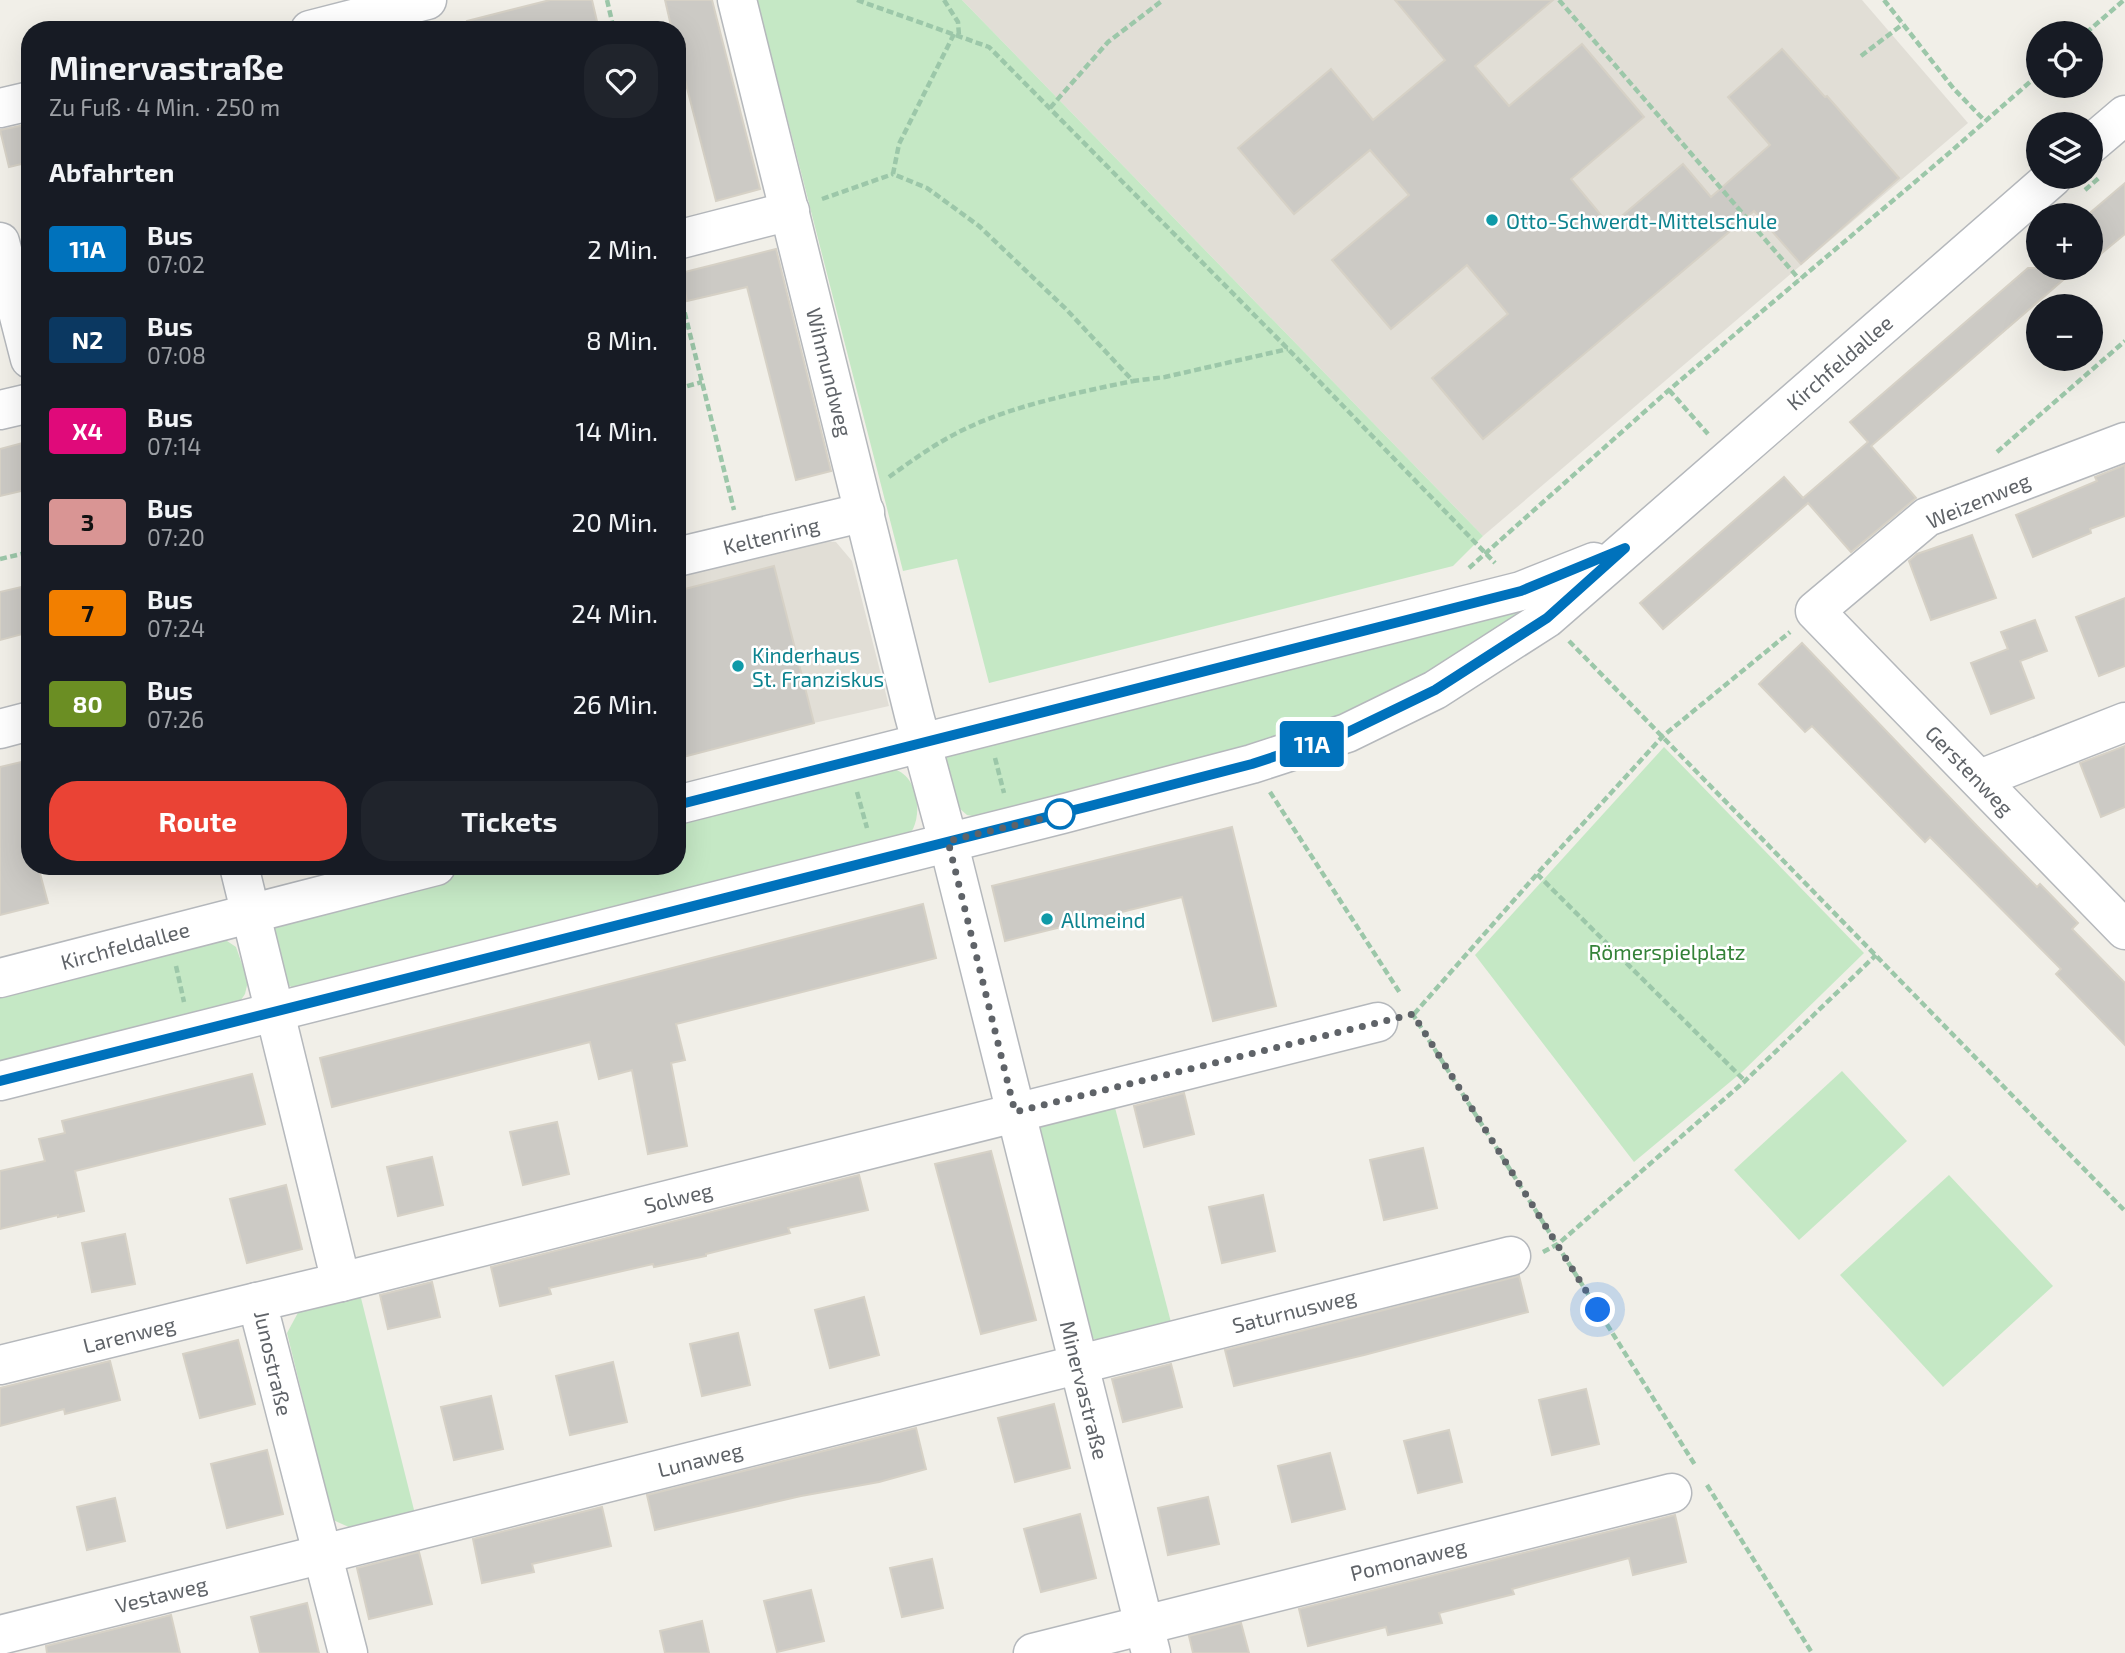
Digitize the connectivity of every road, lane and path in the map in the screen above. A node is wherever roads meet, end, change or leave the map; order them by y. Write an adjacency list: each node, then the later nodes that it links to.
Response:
1 (427, 0): 10 (street)
2 (607, 0): 11 (path)
3 (737, 0): 25 (street, Wihmundweg)
4 (857, 0): 14 (path)
5 (944, 0): 14 (path)
6 (1163, 0): 19 (path)
7 (1559, 0): 28 (path)
8 (1884, 0): 13 (path)
9 (2124, 0): 12 (path)
10 (393, 19)
11 (612, 21)
12 (2099, 21)
13 (1903, 24): 15 (path); 21 (path)
14 (957, 35): 19 (path); 23 (path)
15 (1861, 56)
16 (2026, 85): 21 (path)
17 (21, 103): 18 (street)
18 (0, 108)
19 (1050, 108): 32 (path)
20 (2125, 115): 22 (street)
21 (1985, 121): 28 (path)
22 (2103, 150)
23 (894, 174): 25 (path); 33 (path)
24 (2062, 189): 42 (street, Kirchfeldallee)
25 (790, 211): 26 (street); 40 (street, Wihmundweg)
26 (686, 238)
27 (0, 242): 30 (street)
28 (1799, 279): 43 (path)
29 (686, 318): 34 (path)
30 (21, 324)
31 (2125, 341): 39 (path)
32 (1288, 349): 33 (path); 43 (path)
33 (1133, 381): 40 (path)
34 (702, 382): 35 (path); 41 (path)
35 (686, 386)
36 (21, 405): 37 (street)
37 (0, 410)
38 (2125, 442): 48 (street, Weizenweg)
39 (1988, 460)
40 (861, 498): 41 (street, Keltenring); 55 (street, Wihmundweg)
41 (742, 542): 45 (street, Keltenring)
42 (1625, 548): 52 (street, Kirchfeldallee); 60 (street, Kirchfeldallee)
43 (1486, 553): 47 (path)
44 (21, 554): 46 (path)
45 (686, 556)
46 (0, 559)
47 (1465, 570)
48 (1815, 611): 54 (path); 57 (street, Gerstenweg)
49 (1566, 638): 54 (path)
50 (2125, 722): 57 (street)
51 (21, 723): 53 (street)
52 (987, 727): 55 (street, Kirchfeldallee); 60 (path)
53 (0, 729)
54 (1663, 736): 63 (path); 69 (path)
55 (921, 744): 56 (street, Kirchfeldallee); 61 (street)
56 (849, 762): 59 (street, Kirchfeldallee); 62 (path)
57 (1980, 779): 67 (street, Gerstenweg)
58 (1265, 786): 72 (path)
59 (686, 803)
60 (1012, 825): 61 (street, Kirchfeldallee)
61 (948, 841): 62 (street, Kirchfeldallee); 76 (street, Minervastraße)
62 (875, 860): 71 (street, Kirchfeldallee)
63 (1537, 874): 72 (path); 75 (path)
64 (241, 875): 66 (street)
65 (401, 875): 66 (street, Kirchfeldallee)
66 (249, 914): 68 (street, Kirchfeldallee); 71 (street)
67 (2125, 930)
68 (168, 934): 70 (street, Kirchfeldallee); 73 (path)
69 (1876, 955): 75 (path); 77 (path)
70 (0, 978)
71 (275, 1012): 73 (street, Kirchfeldallee); 80 (street)
72 (1396, 1018): 76 (street, Solweg); 78 (path)
73 (192, 1032): 74 (street, Kirchfeldallee)
74 (0, 1081)
75 (1745, 1082): 78 (path)
76 (1015, 1112): 80 (street, Solweg); 82 (street, Minervastraße)
77 (2125, 1211)
78 (1558, 1244): 79 (path); 90 (path)
79 (1511, 1256): 82 (street, Saturnusweg)
80 (341, 1282): 81 (street, Junostraße)
81 (257, 1302): 83 (street, Larenweg); 85 (street, Junostraße)
82 (1078, 1364): 85 (street, Lunaweg); 87 (street, Minervastraße)
83 (0, 1365)
84 (1672, 1493): 87 (street, Pomonaweg)
85 (321, 1553): 86 (street, Vestaweg); 88 (street, Junostraße)
86 (0, 1635)
87 (1148, 1639): 89 (street, Pomonaweg)
88 (348, 1653)
89 (1033, 1653)
90 (1812, 1653)

